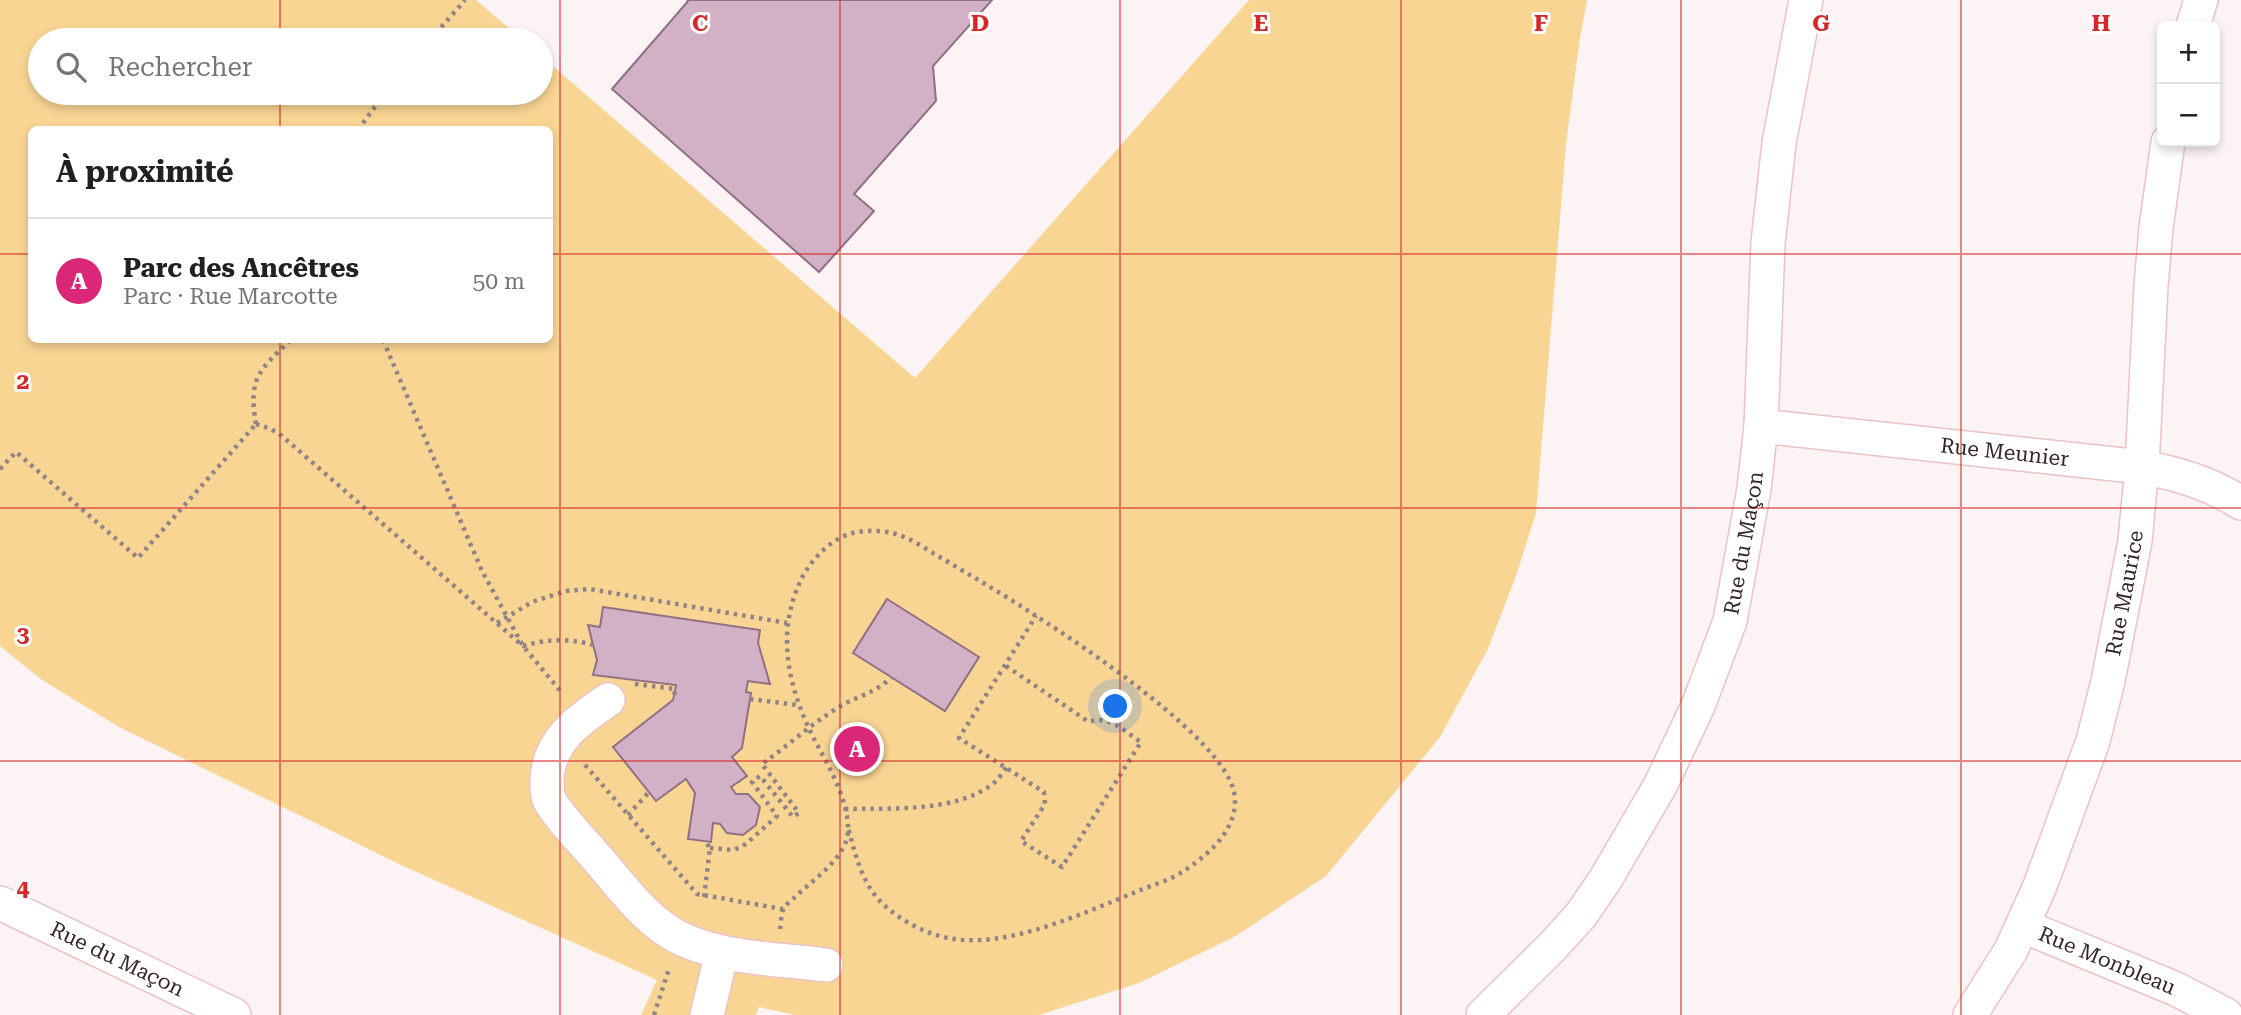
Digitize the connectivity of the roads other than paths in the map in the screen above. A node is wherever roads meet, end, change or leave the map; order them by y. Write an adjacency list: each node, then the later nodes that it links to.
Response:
1 (1806, 0): 5 (street, Rue du Maçon)
2 (2201, 0): 3 (street)
3 (2195, 21)
4 (2167, 147): 6 (street, Rue Maurice)
5 (1761, 426): 6 (street, Rue Meunier); 15 (street, Rue du Maçon)
6 (2142, 467): 7 (street, Rue Meunier); 10 (street, Rue Maurice)
7 (2241, 503)
8 (619, 694): 11 (street)
9 (0, 903): 13 (street, Rue du Maçon)
10 (2023, 926): 16 (street, Rue Maurice); 17 (street, Rue Monbleau)
11 (722, 953): 12 (street); 14 (street)
12 (826, 965)
13 (234, 1015)
14 (707, 1015)
15 (1483, 1015)
16 (1970, 1015)
17 (2226, 1015)

